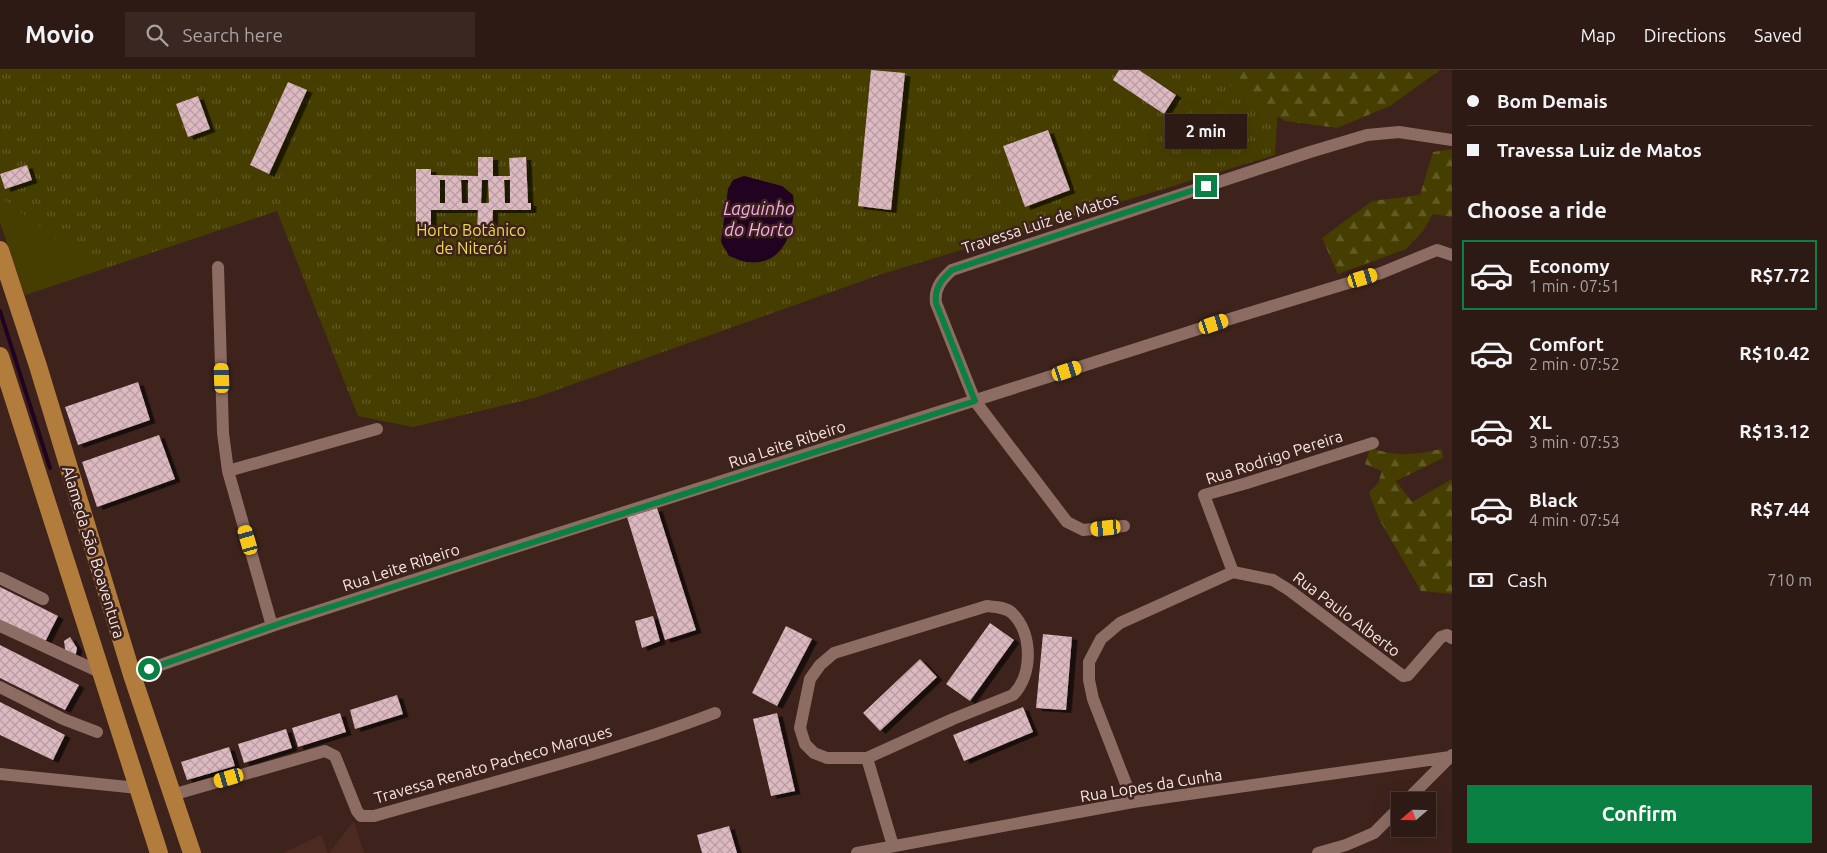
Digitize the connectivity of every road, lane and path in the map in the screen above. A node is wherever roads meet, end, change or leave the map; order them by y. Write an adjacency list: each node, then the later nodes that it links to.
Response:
1 (1452, 140): 7 (street, Travessa Luiz de Matos)
2 (0, 250): 19 (highway, Alameda São Boaventura)
3 (1452, 254): 7 (street, Rua Leite Ribeiro)
4 (218, 267): 10 (street)
5 (0, 356): 6 (highway, Alameda São Boaventura)
6 (3, 374): 18 (highway, Alameda São Boaventura)
7 (975, 401): 11 (street, Travessa Luiz de Matos); 16 (street, Rua Leite Ribeiro)
8 (377, 429): 10 (street)
9 (1373, 442): 12 (street, Rua Rodrigo Pereira)
10 (228, 471): 16 (street)
11 (1124, 526)
12 (1233, 572): 17 (street, Rua Paulo Alberto); 29 (street)
13 (0, 578): 14 (street)
14 (43, 599)
15 (0, 626): 18 (street)
16 (272, 626): 19 (street, Rua Leite Ribeiro)
17 (1452, 638)
18 (102, 673): 26 (highway, Alameda São Boaventura)
19 (132, 675): 28 (highway, Alameda São Boaventura)
20 (0, 686): 22 (street)
21 (715, 713): 28 (street, Travessa Renato Pacheco Marques)
22 (97, 732)
23 (1451, 756): 27 (street); 29 (street, Rua Lopes da Cunha)
24 (866, 758): 24 (street); 31 (street)
25 (0, 774): 26 (street)
26 (138, 788): 33 (highway, Alameda São Boaventura)
27 (1415, 792)
28 (172, 795): 34 (highway, Alameda São Boaventura)
29 (1133, 802): 31 (street, Rua Lopes da Cunha)
30 (1391, 816): 32 (street)
31 (893, 846): 35 (street, Rua Lopes da Cunha)
32 (1349, 849): 36 (street)
33 (159, 853)
34 (192, 853)
35 (857, 853)
36 (1318, 853)

